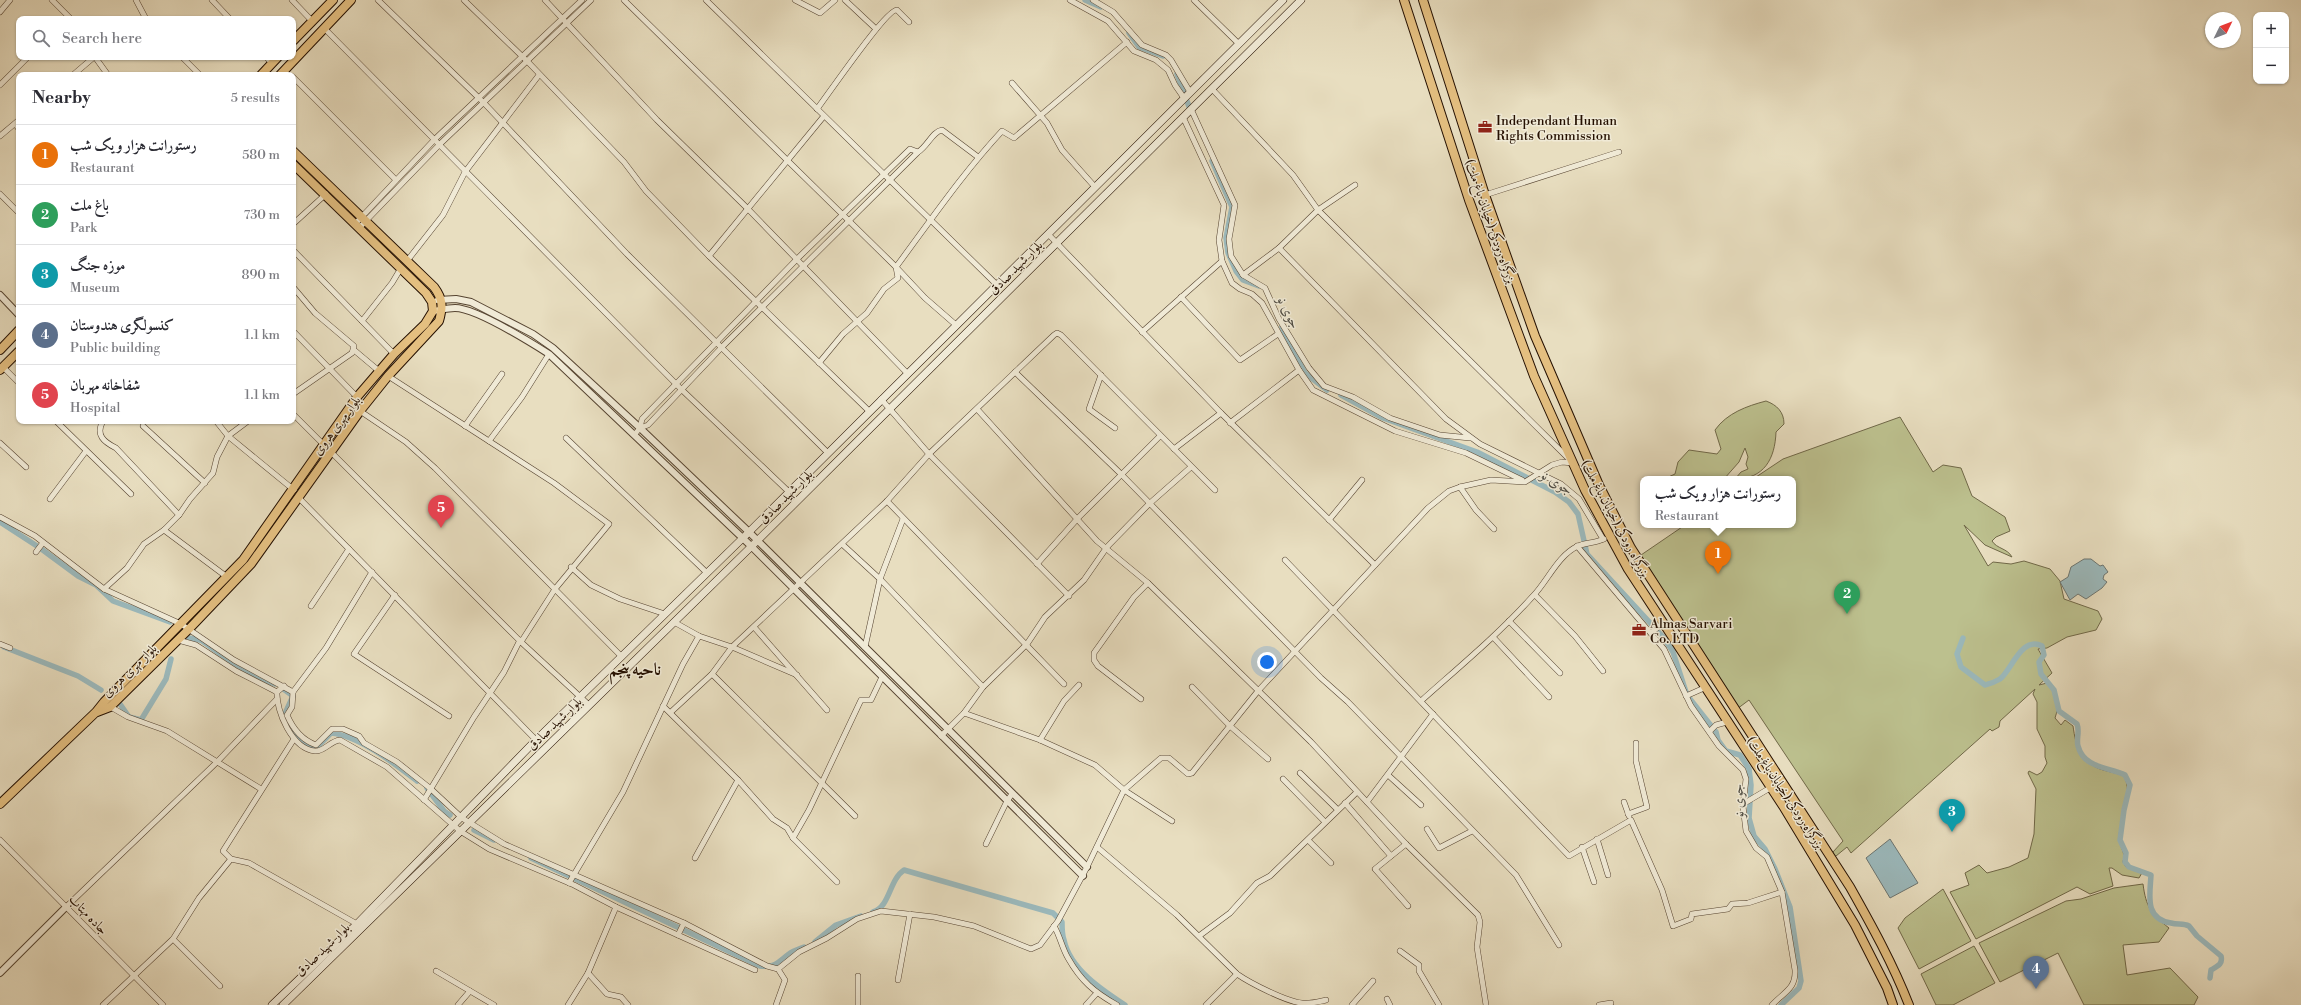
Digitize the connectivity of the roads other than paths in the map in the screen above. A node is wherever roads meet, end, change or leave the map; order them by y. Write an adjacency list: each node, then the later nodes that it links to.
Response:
1 (10, 0): 25 (street)
2 (52, 0): 26 (street)
3 (136, 0): 27 (street)
4 (212, 0): 28 (street)
5 (292, 0): 30 (street)
6 (333, 0): 30 (main road)
7 (351, 0): 33 (main road)
8 (378, 0): 58 (street)
9 (464, 0): 38 (street)
10 (544, 0): 29 (street)
11 (582, 0): 29 (street)
12 (591, 0): 32 (street)
13 (624, 0): 75 (street)
14 (706, 0): 61 (street)
15 (795, 0): 16 (street)
16 (835, 0)
17 (845, 0): 34 (street)
18 (1070, 0): 36 (street)
19 (1093, 0): 57 (street)
20 (1194, 0): 37 (street)
21 (1283, 0): 37 (main road, بلوار شهید صادق)
22 (1404, 0): 176 (main road, بزرگراه رودکی (خیابان باغ ملت))
23 (1423, 0): 85 (main road, بزرگراه رودکی (خیابان باغ ملت))
24 (1296, 1): 56 (main road, بلوار شهید صادق)
25 (0, 12)
26 (67, 16)
27 (144, 16)
28 (227, 16)
29 (563, 18): 32 (street); 38 (street)
30 (312, 21): 35 (main road)
31 (909, 22): 34 (street)
32 (567, 24): 45 (street); 86 (street)
33 (324, 28): 51 (main road); 69 (street)
34 (876, 29): 61 (street)
35 (296, 38)
36 (1127, 42): 59 (street); 63 (street)
37 (1239, 44): 57 (main road, بلوار شهید صادق)
38 (522, 57): 45 (street); 58 (street)
39 (25, 60): 55 (street)
40 (91, 60): 47 (street)
41 (97, 60): 48 (street)
42 (185, 60): 49 (street)
43 (269, 60): 46 (street)
44 (275, 60): 46 (main road)
45 (528, 62): 52 (street); 60 (street)
46 (272, 63): 50 (main road)
47 (77, 72)
48 (106, 72)
49 (197, 72)
50 (264, 72)
51 (286, 72)
52 (539, 75): 67 (street); 99 (street)
53 (296, 80): 79 (street)
54 (1012, 83): 63 (street)
55 (0, 85)
56 (1212, 89): 62 (main road, بلوار شهید صادق); 88 (street)
57 (1190, 92): 59 (main road, بلوار شهید صادق)
58 (479, 98): 60 (street); 69 (street)
59 (1184, 98): 82 (main road, بلوار شهید صادق)
60 (484, 103): 67 (street); 70 (street)
61 (817, 109): 64 (street)
62 (1191, 109): 65 (main road, بلوار شهید صادق); 106 (street)
63 (1040, 115): 74 (street); 82 (street)
64 (824, 116): 75 (street); 78 (street)
65 (1183, 117): 96 (main road, بلوار شهید صادق); 102 (street)
66 (16, 123): 68 (street)
67 (504, 123): 77 (street); 125 (street)
68 (0, 136)
69 (435, 139): 70 (street); 79 (street)
70 (440, 144): 77 (street); 90 (street)
71 (918, 152): 74 (street); 78 (street); 80 (street)
72 (1619, 152): 85 (street)
73 (296, 154): 90 (main road)
74 (978, 157): 93 (street)
75 (787, 161): 86 (street); 89 (street)
76 (296, 167): 84 (main road)
77 (465, 172): 101 (street); 143 (street)
78 (883, 174): 80 (street); 89 (street)
79 (396, 180): 90 (street)
80 (889, 180): 92 (street); 93 (street)
81 (1355, 184): 88 (street)
82 (1095, 187): 95 (main road, بلوار شهید صادق)
83 (0, 194): 87 (street)
84 (326, 194): 91 (street); 94 (main road)
85 (1486, 195): 388 (main road, بزرگراه رودکی (خیابان باغ ملت))
86 (747, 208): 99 (street); 100 (street)
87 (16, 209)
88 (1318, 210): 97 (street); 176 (street)
89 (841, 214): 92 (street); 100 (street)
90 (365, 218): 94 (street); 101 (main road)
91 (296, 221)
92 (848, 221): 103 (street); 104 (street)
93 (932, 221): 104 (street); 107 (street)
94 (358, 225): 105 (main road)
95 (1048, 234): 96 (street); 107 (main road, بلوار شهید صادق)
96 (1056, 243): 121 (street); 148 (main road, بلوار شهید صادق)
97 (1279, 248): 106 (street); 167 (street)
98 (296, 253): 118 (street)
99 (709, 256): 112 (street)
100 (796, 259): 103 (street); 112 (street)
101 (407, 260): 111 (main road)
102 (1222, 261): 110 (street); 124 (street)
103 (803, 266): 114 (street); 119 (street)
104 (896, 267): 119 (street); 120 (street)
105 (401, 268): 113 (main road); 118 (street)
106 (1243, 275): 167 (street)
107 (996, 284): 120 (main road, بلوار شهید صادق)
108 (296, 291): 128 (street)
109 (0, 295): 117 (street)
110 (1181, 297): 121 (street); 124 (street)
111 (442, 300): 113 (street); 115 (main road); 161 (street)
112 (756, 301): 114 (street); 125 (street)
113 (432, 302): 116 (main road)
114 (762, 307): 126 (street); 132 (street)
115 (443, 310): 116 (street); 131 (street); 141 (main road, بلوار مهری هروی)
116 (433, 311): 130 (main road, بلوار مهری هروی)
117 (16, 312)
118 (362, 321): 130 (street)
119 (856, 323): 132 (street); 138 (street)
120 (956, 325): 138 (main road, بلوار شهید صادق)
121 (1142, 332): 152 (street)
122 (16, 333): 127 (main road)
123 (296, 334): 134 (street)
124 (1278, 334): 135 (street)
125 (716, 341): 126 (street); 143 (street)
126 (722, 348): 144 (street); 174 (street)
127 (0, 350)
128 (354, 350): 134 (street); 136 (street)
129 (16, 353): 133 (main road)
130 (394, 354): 136 (main road, بلوار مهری هروی)
131 (549, 354): 163 (street); 168 (street)
132 (819, 363): 151 (street)
133 (2, 368): 142 (street)
134 (330, 370): 145 (street); 146 (street)
135 (1299, 370): 154 (street); 182 (street)
136 (379, 371): 146 (main road, بلوار مهری هروی)
137 (1015, 372): 140 (street); 149 (street); 180 (street)
138 (907, 373): 147 (main road, بلوار شهید صادق)
139 (502, 374): 160 (street)
140 (1101, 375): 162 (street); 165 (street)
141 (388, 376): 150 (main road, بلوار مهری هروی); 160 (street)
142 (16, 380)
143 (676, 384): 144 (street); 161 (street)
144 (681, 389): 161 (street); 187 (street)
145 (296, 392)
146 (357, 397): 170 (main road, بلوار مهری هروی)
147 (881, 399): 148 (street); 151 (main road, بلوار شهید صادق)
148 (890, 409): 175 (street); 203 (main road, بلوار شهید صادق)
149 (977, 409): 175 (street); 195 (street)
150 (360, 411): 173 (main road, بلوار مهری هروی); 223 (street)
151 (869, 411): 174 (main road, بلوار شهید صادق)
152 (1221, 413): 154 (street); 171 (street)
153 (296, 417): 170 (street)
154 (1230, 423): 197 (street)
155 (59, 424): 172 (street)
156 (102, 424): 193 (street)
157 (218, 424): 164 (street)
158 (244, 424): 164 (street)
159 (143, 426): 183 (street)
160 (465, 426): 168 (street)
161 (640, 428): 163 (street); 200 (street)
162 (1115, 428)
163 (635, 434): 201 (street)
164 (228, 436): 183 (street); 185 (street)
165 (1160, 436): 171 (street); 180 (street)
166 (566, 438): 216 (street)
167 (1470, 438): 179 (street)
168 (489, 441): 214 (street)
169 (0, 443): 178 (street)
170 (323, 445): 173 (street); 185 (main road, بلوار مهری هروی)
171 (1174, 449): 177 (street)
172 (86, 451): 188 (street); 190 (street)
173 (330, 451): 189 (main road, بلوار مهری هروی); 240 (street)
174 (828, 453): 187 (main road, بلوار شهید صادق)
175 (929, 454): 191 (street); 212 (street)
176 (1572, 463): 179 (street); 202 (main road, بزرگراه رودکی (خیابان باغ ملت))
177 (1191, 466): 186 (street); 192 (street)
178 (26, 467)
179 (1537, 473): 182 (street); 202 (street)
180 (1121, 474): 192 (street); 195 (street)
181 (1362, 480): 197 (street)
182 (1525, 482): 184 (street)
183 (205, 483): 193 (street)
184 (1460, 487): 198 (street); 213 (street)
185 (294, 490): 217 (main road, بلوار مهری هروی)
186 (1215, 490)
187 (789, 492): 200 (main road, بلوار شهید صادق)
188 (131, 494)
189 (299, 498): 209 (street); 235 (main road, بلوار مهری هروی)
190 (50, 499)
191 (887, 501): 196 (street); 205 (street)
192 (1149, 504): 208 (street); 246 (street)
193 (180, 514): 199 (street)
194 (0, 517): 204 (street)
195 (1078, 518): 208 (street); 212 (street)
196 (903, 519): 218 (street); 242 (street)
197 (1329, 520): 213 (street)
198 (1494, 529)
199 (164, 530): 217 (street); 221 (street)
200 (749, 532): 201 (main road, بلوار شهید صادق); 203 (street)
201 (742, 538): 206 (street); 216 (main road, بلوار شهید صادق)
202 (1606, 538): 207 (street); 233 (main road, بزرگراه رودکی (خیابان باغ ملت))
203 (758, 540): 206 (main road, بلوار شهید صادق); 219 (street)
204 (42, 544): 210 (street); 221 (street)
205 (842, 544): 218 (street); 219 (street)
206 (751, 546): 222 (street); 231 (main road, بلوار شهید صادق)
207 (1578, 546): 225 (street); 236 (street)
208 (1107, 547): 220 (street); 226 (street)
209 (349, 549): 215 (street); 227 (street)
210 (36, 552)
211 (1285, 560): 228 (street)
212 (1038, 564): 226 (street)
213 (1375, 565): 228 (street)
214 (571, 567): 223 (street); 229 (street)
215 (372, 572): 224 (street); 260 (street)
216 (706, 572): 229 (main road, بلوار شهید صادق)
217 (227, 577): 232 (main road, بلوار مهری هروی)
218 (880, 579): 245 (street); 256 (street)
219 (800, 583): 222 (street); 245 (street)
220 (1148, 584): 262 (street); 267 (street)
221 (104, 589): 232 (street)
222 (793, 589): 234 (street); 252 (street)
223 (555, 590): 240 (street); 247 (street)
224 (395, 595): 261 (street); 276 (street)
225 (1535, 595): 230 (street); 248 (street)
226 (1069, 596): 242 (street)
227 (311, 606)
228 (1333, 609): 246 (street); 268 (street)
229 (665, 614): 247 (main road, بلوار شهید صادق)
230 (1509, 621): 238 (street); 249 (street)
231 (674, 622): 237 (street); 270 (main road, بلوار شهید صادق)
232 (181, 624): 235 (street); 269 (main road, بلوار مهری هروی)
233 (1661, 625): 236 (street); 258 (main road, بزرگراه رودکی (خیابان باغ ملت))
234 (754, 627): 243 (street); 251 (street)
235 (189, 629): 239 (main road, بلوار مهری هروی); 255 (street)
236 (1652, 632): 263 (street)
237 (699, 636): 243 (street); 271 (street)
238 (1493, 637): 265 (street); 268 (street)
239 (178, 640): 259 (street); 269 (main road, بلوار مهری هروی)
240 (521, 641): 261 (street); 264 (street)
241 (0, 644): 244 (street)
242 (1027, 644): 253 (street); 256 (street)
243 (732, 647): 250 (street); 251 (street)
244 (10, 648)
245 (865, 648): 280 (street)
246 (1295, 652): 262 (street); 286 (street)
247 (622, 656): 264 (main road, بلوار شهید صادق)
248 (1604, 671)
249 (1560, 673)
250 (712, 674): 273 (street); 293 (street)
251 (797, 675): 272 (street)
252 (882, 677): 281 (street); 293 (street)
253 (1064, 684)
254 (1079, 685): 284 (street)
255 (284, 686): 259 (street); 260 (street)
256 (983, 687): 274 (street)
257 (1192, 688): 278 (street)
258 (1704, 688): 263 (street); 277 (main road, بزرگراه رودکی (خیابان باغ ملت))
259 (277, 692): 266 (street)
260 (293, 692): 297 (street)
261 (490, 692): 283 (street); 297 (street)
262 (1258, 692): 278 (street); 298 (street)
263 (1687, 696): 279 (street)
264 (581, 697): 270 (street); 283 (main road, بلوار شهید صادق)
265 (1549, 697)
266 (277, 699): 282 (street); 288 (street)
267 (1141, 699)
268 (1421, 701): 275 (street)
269 (107, 704): 288 (street); 306 (main road, بلوار مهری هروی)
270 (589, 705): 315 (main road, بلوار شهید صادق)
271 (663, 706): 273 (street); 333 (street)
272 (827, 710)
273 (671, 712): 291 (street)
274 (964, 713): 280 (street); 284 (street)
275 (1433, 714): 286 (street); 327 (street)
276 (449, 716)
277 (1727, 722): 279 (street); 294 (main road, بزرگراه رودکی (خیابان باغ ملت))
278 (1230, 726): 287 (street); 296 (street)
279 (1713, 728): 305 (street)
280 (947, 730): 281 (street); 299 (street)
281 (941, 736): 301 (street)
282 (294, 739): 295 (street); 300 (street)
283 (536, 740): 311 (main road, بلوار شهید صادق)
284 (1040, 740): 296 (street)
285 (1636, 743): 309 (street)
286 (1401, 758): 290 (street); 319 (street)
287 (1268, 759)
288 (217, 762): 295 (street); 341 (street)
289 (1300, 773): 308 (street)
290 (1388, 775): 302 (street); 307 (street)
291 (738, 780): 320 (street); 329 (street)
292 (1283, 780): 314 (street)
293 (822, 783): 310 (street); 320 (street)
294 (1770, 788): 305 (street); 387 (main road, بزرگراه رودکی (خیابان باغ ملت))
295 (262, 789): 330 (street)
296 (1124, 790): 313 (street); 326 (street)
297 (429, 791): 300 (street); 311 (street)
298 (1357, 792): 302 (street); 304 (street)
299 (1012, 794): 301 (street); 332 (street)
300 (424, 800): 316 (street)
301 (1007, 801): 324 (street); 335 (street)
302 (1367, 802): 325 (street)
303 (1624, 802): 309 (street)
304 (1345, 803): 308 (street); 328 (street)
305 (1746, 803): 339 (street)
306 (0, 804)
307 (1421, 804)
308 (1338, 810): 314 (street)
309 (1628, 814): 312 (street)
310 (855, 816)
311 (462, 818): 315 (street); 316 (main road, بلوار شهید صادق)
312 (1631, 820): 321 (street); 339 (street)
313 (1172, 821)
314 (1325, 822): 323 (street)
315 (469, 823): 318 (main road, بلوار شهید صادق); 333 (street)
316 (454, 826): 318 (street); 345 (main road, بلوار شهید صادق)
317 (1427, 829): 319 (street)
318 (460, 831): 336 (street); 371 (main road, بلوار شهید صادق)
319 (1472, 831): 350 (street)
320 (793, 838): 337 (street)
321 (1597, 839): 327 (street); 334 (street)
322 (0, 840): 341 (street, جاده مهتاب)
323 (1308, 840): 331 (street); 348 (street)
324 (986, 844)
325 (1406, 844): 328 (street); 384 (street)
326 (1097, 847): 332 (street); 348 (street)
327 (1582, 847): 338 (street)
328 (1390, 856): 340 (street)
329 (695, 858)
330 (232, 859): 345 (street); 349 (street)
331 (1331, 863)
332 (1087, 867): 335 (street)
333 (574, 874): 336 (street); 344 (street)
334 (1608, 874)
335 (1083, 876): 346 (street)
336 (569, 882): 342 (street)
337 (837, 882)
338 (1594, 882)
339 (1782, 892): 386 (street)
340 (1408, 906)
341 (66, 907): 356 (street); 358 (street, جاده مهتاب)
342 (616, 907): 347 (street); 355 (street)
343 (910, 914): 346 (street); 352 (street); 360 (street)
344 (684, 923): 347 (street); 352 (street)
345 (357, 924): 370 (main road, بلوار شهید صادق)
346 (1054, 926): 364 (street)
347 (678, 935): 354 (street)
348 (1199, 936): 357 (street)
349 (173, 939): 358 (street); 362 (street)
350 (1559, 945)
351 (1400, 950): 383 (street)
352 (778, 969): 376 (street)
353 (436, 970): 363 (street)
354 (755, 970)
355 (588, 973): 374 (street); 375 (street)
356 (0, 974)
357 (1237, 974): 366 (street); 380 (street)
358 (133, 975): 368 (street); 369 (street, جاده مهتاب)
359 (858, 976): 377 (street)
360 (898, 980)
361 (1373, 981): 381 (street)
362 (220, 986)
363 (470, 991): 372 (street); 373 (street)
364 (1096, 994): 378 (street); 379 (street)
365 (1386, 999): 382 (street)
366 (1326, 1000)
367 (1610, 1003): 385 (street)
368 (103, 1005)
369 (163, 1005)
370 (272, 1005)
371 (283, 1005)
372 (458, 1005)
373 (494, 1005)
374 (568, 1005)
375 (628, 1005)
376 (776, 1005)
377 (858, 1005)
378 (1086, 1005)
379 (1117, 1005)
380 (1206, 1005)
381 (1352, 1005)
382 (1390, 1005)
383 (1439, 1005)
384 (1486, 1005)
385 (1599, 1005)
386 (1772, 1005)
387 (1893, 1005)
388 (1909, 1005)

